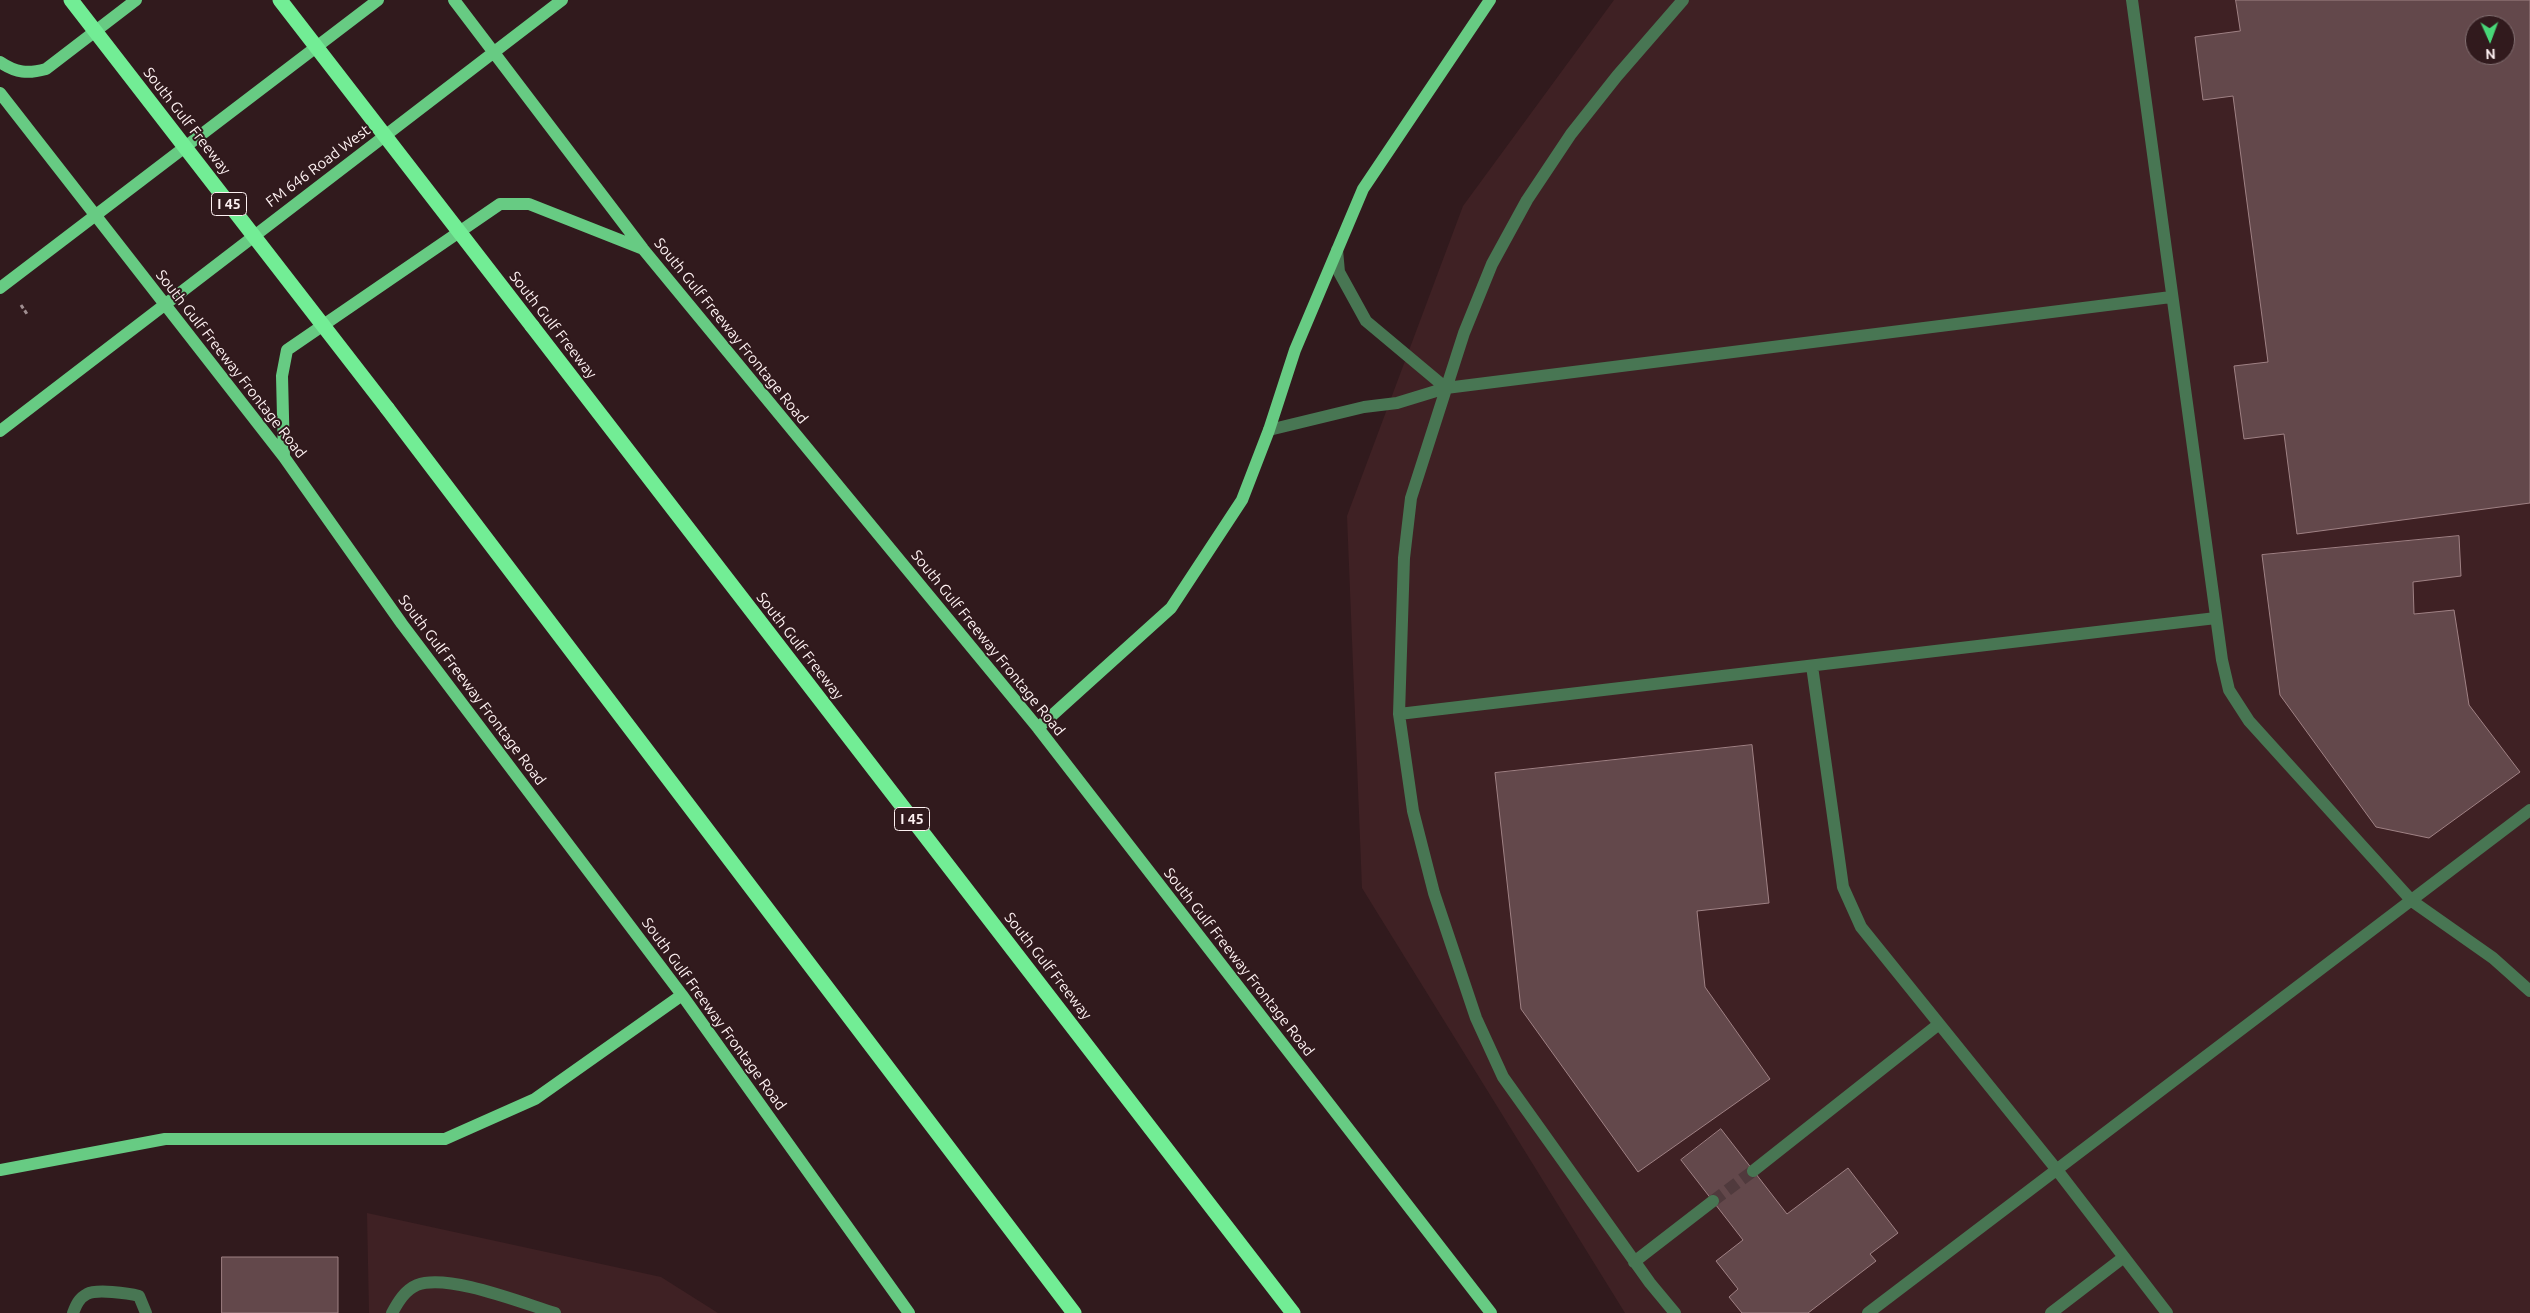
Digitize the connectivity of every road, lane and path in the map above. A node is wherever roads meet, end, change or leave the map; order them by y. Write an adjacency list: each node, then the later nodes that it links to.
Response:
1 (71, 0): 43 (highway, South Gulf Freeway / I 45, bridge)
2 (136, 0): 11 (main road)
3 (280, 0): 44 (highway, South Gulf Freeway / I 45, bridge)
4 (378, 0): 13 (main road)
5 (454, 0): 10 (main road, South Gulf Freeway Frontage Road)
6 (562, 0): 10 (main road, FM 646 Road West)
7 (1490, 0): 15 (main road)
8 (1683, 0): 19 (lane)
9 (2132, 0): 17 (lane)
10 (493, 52): 14 (main road, South Gulf Freeway Frontage Road); 18 (main road, FM 646 Road West)
11 (0, 62)
12 (0, 93): 13 (main road, South Gulf Freeway Frontage Road)
13 (95, 215): 16 (main road); 18 (main road, South Gulf Freeway Frontage Road)
14 (643, 249): 22 (main road); 26 (main road, South Gulf Freeway Frontage Road)
15 (1337, 250): 19 (lane); 20 (main road)
16 (0, 288)
17 (2171, 297): 19 (lane); 23 (lane)
18 (164, 304): 21 (main road, FM 646 Road West); 22 (main road, South Gulf Freeway Frontage Road)
19 (1446, 388): 20 (lane); 25 (lane)
20 (1269, 430): 26 (main road)
21 (0, 431)
22 (284, 457): 30 (main road, South Gulf Freeway Frontage Road)
23 (2216, 618): 24 (lane); 28 (lane)
24 (1812, 666): 25 (lane); 31 (lane)
25 (1399, 714): 37 (lane)
26 (1038, 728): 45 (main road, South Gulf Freeway Frontage Road)
27 (2530, 810): 28 (lane)
28 (2412, 901): 29 (lane); 33 (lane)
29 (2530, 991)
30 (682, 995): 32 (main road); 42 (main road, South Gulf Freeway Frontage Road)
31 (1938, 1024): 33 (lane); 34 (lane)
32 (0, 1170)
33 (2057, 1170): 36 (lane); 47 (lane)
34 (1752, 1171)
35 (1713, 1201): 37 (lane)
36 (2124, 1257): 48 (lane); 49 (lane)
37 (1634, 1262): 46 (lane)
38 (73, 1313): 39 (lane)
39 (146, 1313)
40 (392, 1313): 41 (lane)
41 (555, 1313)
42 (908, 1313)
43 (1074, 1313)
44 (1293, 1313)
45 (1491, 1313)
46 (1675, 1313)
47 (1868, 1313)
48 (2052, 1313)
49 (2166, 1313)

